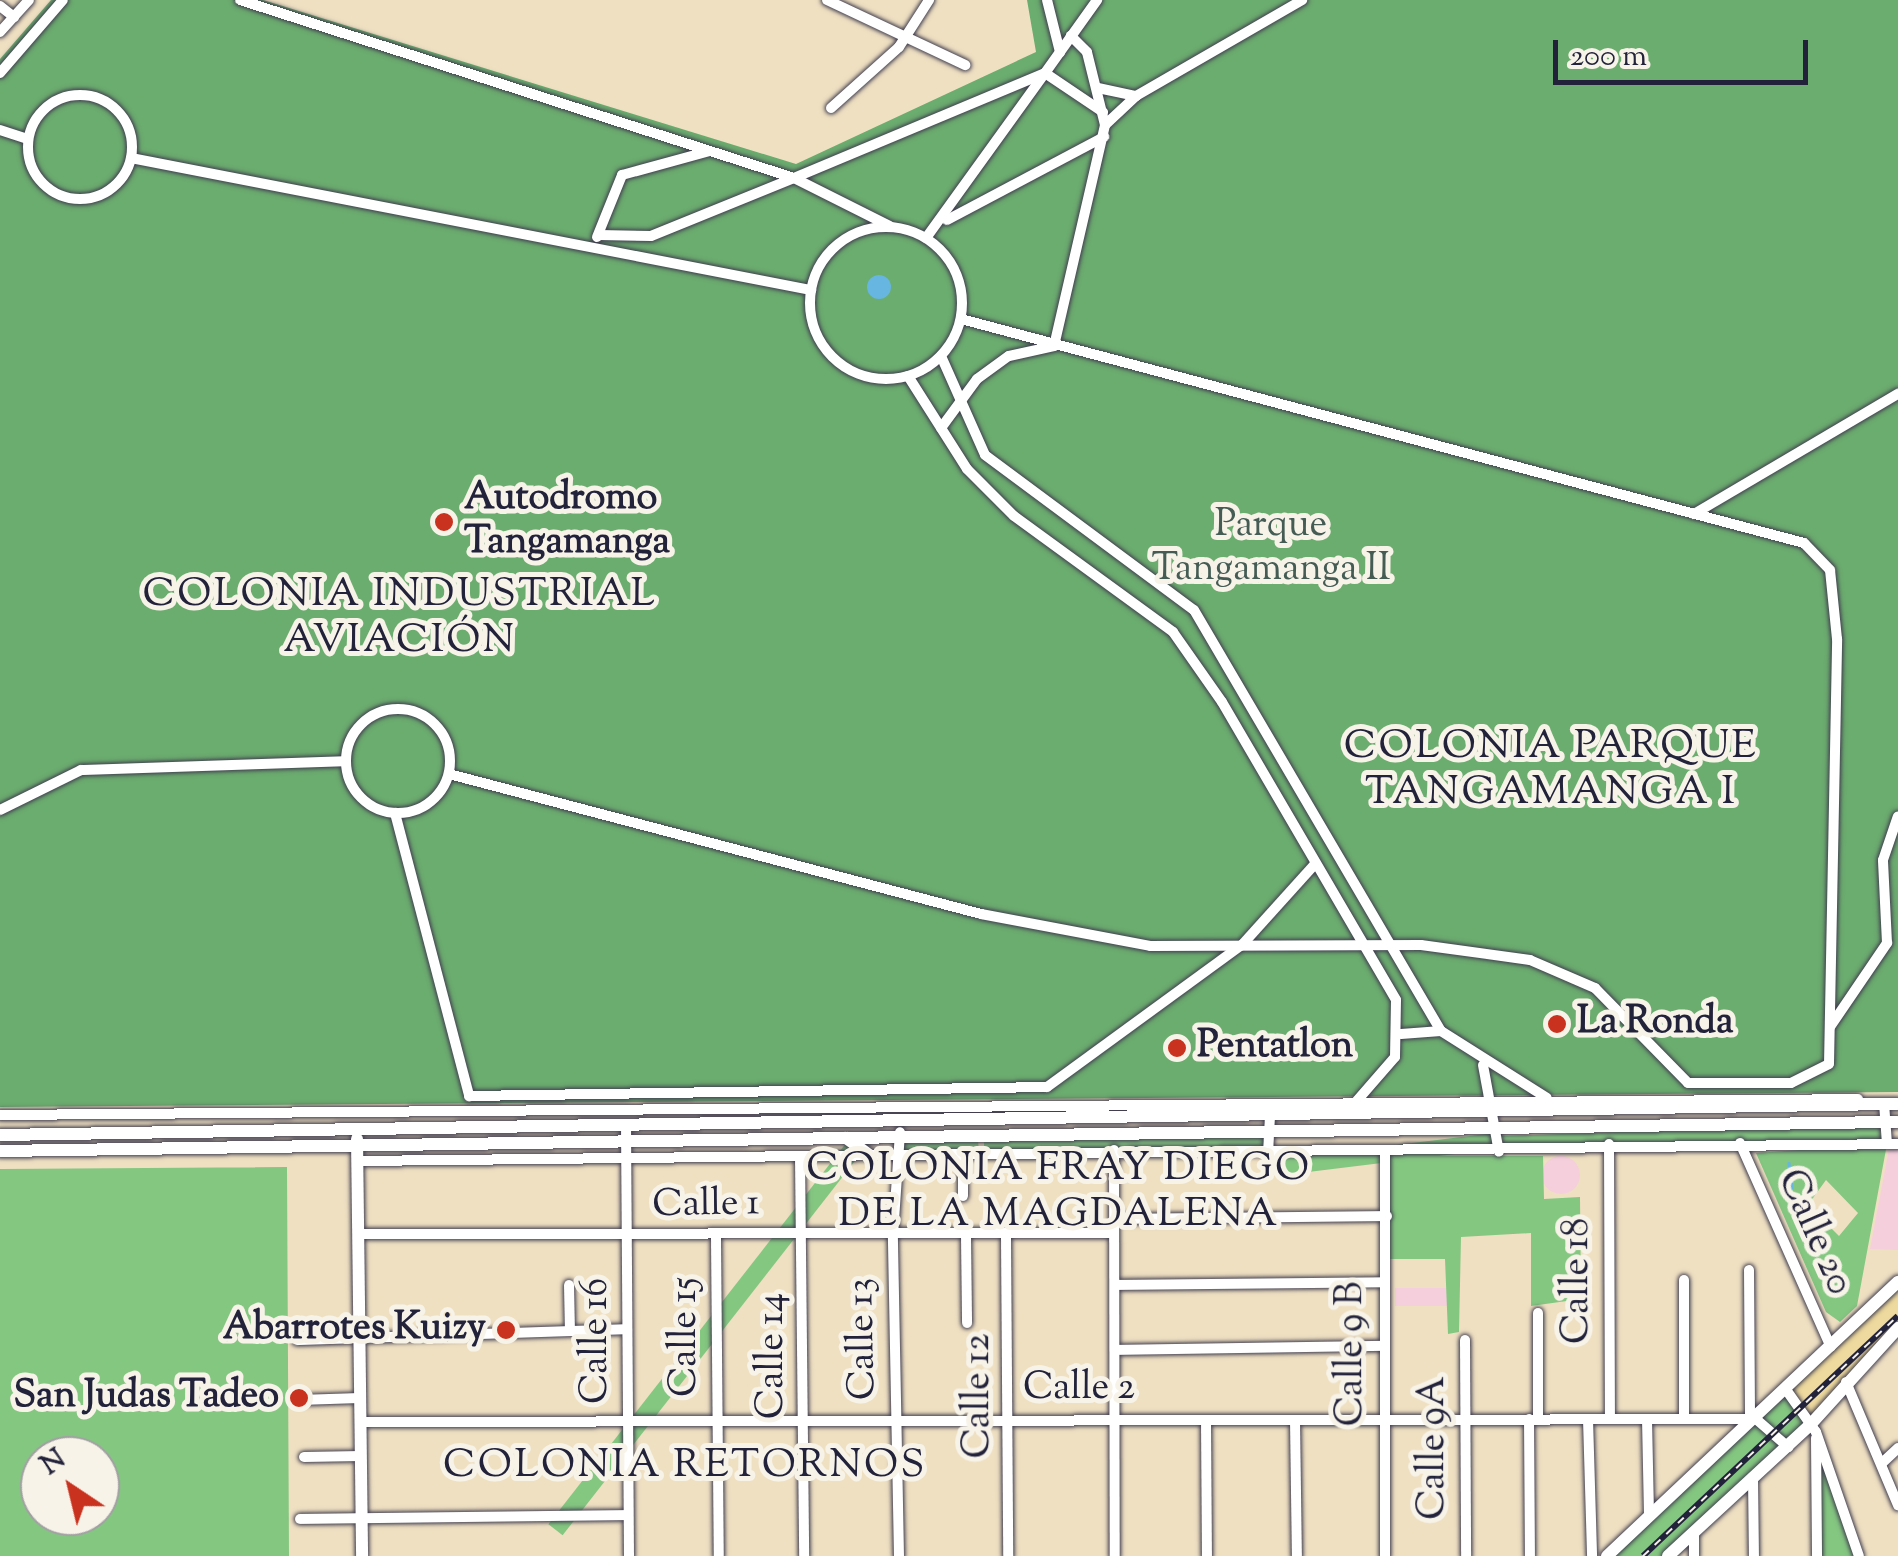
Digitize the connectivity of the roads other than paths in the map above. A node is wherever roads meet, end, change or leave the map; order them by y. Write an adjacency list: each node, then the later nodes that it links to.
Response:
1 (29, 0): 10 (street)
2 (63, 0): 16 (street)
3 (240, 0): 26 (street)
4 (827, 0): 13 (street)
5 (929, 0): 13 (street)
6 (1048, 0): 14 (street)
7 (1097, 0): 12 (street)
8 (1302, 0): 19 (street)
9 (0, 6): 10 (street)
10 (14, 16): 11 (street)
11 (0, 32)
12 (1071, 36): 14 (street); 18 (street)
13 (906, 38): 15 (street); 20 (street)
14 (1060, 52): 17 (street)
15 (965, 65)
16 (0, 72)
17 (1045, 73): 21 (street); 28 (street); 29 (street)
18 (1098, 88): 19 (street); 21 (street)
19 (1136, 96): 22 (street)
20 (831, 108)
21 (1103, 112): 22 (street)
22 (1105, 124): 24 (street)
23 (0, 130): 25 (street)
24 (1104, 137): 29 (street); 36 (street)
25 (28, 139): 27 (street); 27 (street)
26 (710, 151): 28 (street); 31 (street)
27 (131, 158): 33 (street)
28 (794, 178): 30 (street); 31 (street)
29 (942, 222): 32 (street)
30 (891, 227): 32 (street); 34 (street)
31 (598, 235): 33 (street)
32 (926, 238): 35 (street)
33 (594, 248): 34 (street)
34 (810, 290): 38 (street)
35 (961, 319): 36 (street); 37 (street)
36 (1054, 346): 40 (street); 42 (street)
37 (940, 356): 38 (street); 40 (street)
38 (908, 376): 41 (street)
39 (1898, 394): 42 (street)
40 (960, 408): 41 (street); 51 (street)
41 (941, 428): 48 (street)
42 (1694, 514): 52 (street)
43 (346, 760): 44 (street); 45 (street); 46 (street)
44 (449, 774): 46 (street); 49 (street)
45 (0, 810)
46 (395, 813): 49 (street)
47 (1898, 816): 52 (street)
48 (1315, 864): 49 (street); 50 (street)
49 (1242, 945): 50 (street)
50 (1362, 945): 51 (street); 54 (street)
51 (1394, 946): 52 (street); 53 (street)
52 (1830, 1027)
53 (1441, 1031): 54 (street); 55 (street)
54 (1401, 1034): 57 (street)
55 (1484, 1065): 56 (street); 60 (street)
56 (1550, 1099): 59 (street); 60 (street)
57 (1354, 1104): 60 (street); 63 (street); 64 (street)
58 (1893, 1104): 59 (main road); 68 (street)
59 (1583, 1105): 60 (main road)
60 (1490, 1107): 64 (main road); 71 (street)
61 (199, 1112): 62 (street); 65 (street); 73 (street)
62 (351, 1112): 70 (street); 78 (street)
63 (980, 1114): 66 (main road); 67 (main road); 69 (street); 76 (street)
64 (1340, 1114): 66 (main road)
65 (0, 1115)
66 (1270, 1115): 72 (street)
67 (900, 1122): 69 (main road); 77 (street, Calle 13)
68 (1892, 1122): 71 (main road); 85 (street)
69 (701, 1126): 70 (street); 74 (main road); 79 (main road); 94 (street)
70 (524, 1128): 74 (main road); 78 (main road); 81 (main road); 98 (street)
71 (1497, 1128): 72 (main road); 88 (street)
72 (1269, 1132): 76 (main road); 92 (street)
73 (199, 1133): 75 (main road); 80 (main road)
74 (626, 1133): 93 (street, Calle 16)
75 (0, 1135)
76 (981, 1136): 77 (main road); 89 (street)
77 (900, 1137): 79 (main road); 97 (street, Calle 13)
78 (357, 1138): 80 (main road); 82 (main road); 101 (main road)
79 (846, 1138): 96 (main road)
80 (291, 1139): 87 (main road)
81 (479, 1142): 82 (main road); 99 (street)
82 (411, 1143): 100 (street)
83 (1740, 1143): 84 (street); 85 (street); 128 (street, Calle 20)
84 (1609, 1144): 88 (street); 139 (street, Calle 18)
85 (1892, 1144)
86 (1114, 1150): 89 (street); 92 (street); 104 (street)
87 (0, 1152)
88 (1499, 1152): 90 (street)
89 (981, 1153): 91 (street)
90 (1386, 1153): 92 (street); 103 (street, Calle 9 B)
91 (963, 1154): 97 (street); 102 (street)
92 (1268, 1154)
93 (627, 1156): 94 (street); 98 (street); 112 (street, Calle 16)
94 (700, 1156): 95 (street)
95 (800, 1156): 96 (street); 107 (street, Calle 14)
96 (871, 1156): 97 (street)
97 (900, 1156): 108 (street, Calle 13)
98 (524, 1158): 99 (street)
99 (479, 1159): 100 (street)
100 (411, 1160): 101 (street)
101 (358, 1161): 106 (main road)
102 (962, 1196)
103 (1386, 1216): 104 (street); 115 (street, Calle 9 B)
104 (1116, 1220): 105 (street)
105 (1114, 1233): 110 (street, Calle 1); 117 (street)
106 (358, 1234): 112 (street, Calle 1); 124 (main road)
107 (802, 1234): 108 (street, Calle 1); 111 (street, Calle 1); 149 (street, Calle 14)
108 (893, 1235): 109 (street, Calle 1); 147 (street, Calle 13)
109 (966, 1236): 110 (street, Calle 1); 120 (street)
110 (1006, 1236): 142 (street, Calle 12)
111 (716, 1237): 112 (street, Calle 1); 150 (street, Calle 15)
112 (627, 1238): 121 (street, Calle 16)
113 (1749, 1270): 135 (street)
114 (1684, 1280): 141 (street)
115 (1382, 1282): 117 (street); 127 (street, Calle 9 B)
116 (1898, 1282): 128 (main road)
117 (1115, 1285): 129 (street)
118 (570, 1286): 123 (street)
119 (1538, 1313): 137 (street)
120 (967, 1323)
121 (627, 1329): 123 (street); 146 (street, Calle 16)
122 (1897, 1329): 130 (main road)
123 (570, 1331): 124 (street)
124 (361, 1337): 125 (street); 132 (main road)
125 (297, 1340)
126 (1466, 1340): 136 (street, Calle 9A)
127 (1383, 1346): 129 (street); 134 (street, Calle 9 B)
128 (1830, 1347): 131 (main road)
129 (1115, 1350): 143 (street)
130 (1846, 1382): 151 (main road); 156 (street)
131 (1787, 1391): 135 (main road); 151 (street)
132 (360, 1398): 133 (street); 148 (main road)
133 (299, 1400)
134 (1382, 1418): 136 (street, Calle 2); 145 (street, Calle 2); 173 (street, Calle 9 B)
135 (1753, 1418): 141 (street, Calle 2); 152 (street); 160 (main road)
136 (1465, 1419): 137 (street, Calle 2); 174 (street, Calle 9A)
137 (1533, 1419): 138 (street, Calle 2); 175 (street)
138 (1588, 1419): 139 (street, Calle 2); 176 (street)
139 (1610, 1419): 140 (street, Calle 2)
140 (1648, 1419): 141 (street, Calle 2); 160 (street)
141 (1684, 1419)
142 (1011, 1420): 143 (street, Calle 2); 147 (street, Calle 2); 169 (street, Calle 12)
143 (1116, 1420): 144 (street, Calle 2); 170 (street)
144 (1206, 1420): 145 (street, Calle 2); 171 (street)
145 (1295, 1420): 172 (street)
146 (628, 1421): 148 (street, Calle 2); 150 (street, Calle 2); 159 (street, Calle 16)
147 (895, 1421): 149 (street, Calle 2); 168 (street, Calle 13)
148 (360, 1422): 154 (main road)
149 (804, 1423): 150 (street, Calle 2); 167 (street, Calle 14)
150 (717, 1424): 166 (street, Calle 15)
151 (1814, 1428): 152 (main road); 181 (street); 182 (street)
152 (1788, 1446): 157 (main road)
153 (1898, 1448): 156 (street)
154 (361, 1456): 155 (street); 162 (main road)
155 (304, 1457)
156 (1882, 1463): 158 (street)
157 (1753, 1478): 163 (main road); 180 (street)
158 (1898, 1505)
159 (628, 1515): 162 (street); 165 (street, Calle 16)
160 (1650, 1516): 177 (main road)
161 (300, 1519): 162 (street)
162 (361, 1520): 164 (main road)
163 (1694, 1533): 178 (main road); 179 (street)
164 (362, 1556)
165 (629, 1556)
166 (719, 1556)
167 (804, 1556)
168 (899, 1556)
169 (1008, 1556)
170 (1115, 1556)
171 (1208, 1556)
172 (1297, 1556)
173 (1385, 1556)
174 (1466, 1556)
175 (1530, 1556)
176 (1592, 1556)
177 (1607, 1556)
178 (1668, 1556)
179 (1694, 1556)
180 (1754, 1556)
181 (1817, 1556)
182 (1860, 1556)

